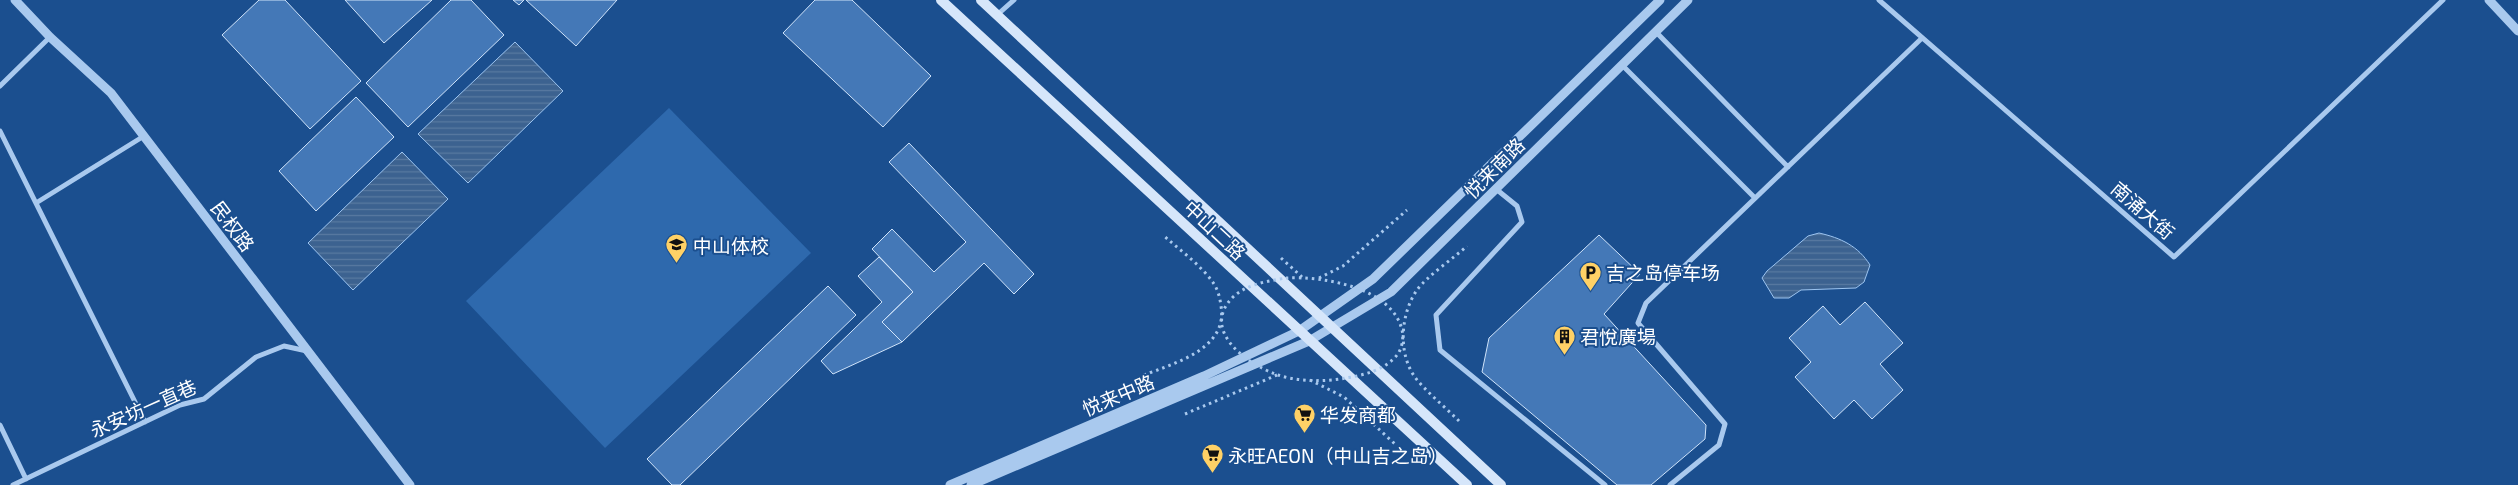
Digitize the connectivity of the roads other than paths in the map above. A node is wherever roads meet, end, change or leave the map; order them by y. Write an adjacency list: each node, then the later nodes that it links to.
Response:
1 (15, 0): 13 (street, 民权路)
2 (941, 0): 25 (main road, 中山二路)
3 (981, 0): 10 (main road, 中山二路)
4 (1014, 0): 10 (street)
5 (1660, 0): 23 (street, 悦来南路)
6 (1688, 0): 12 (street, 悦来南路)
7 (1879, 0): 14 (street, 南涌大街)
8 (2443, 0): 14 (street, 南涌大街)
9 (2489, 0): 11 (street)
10 (997, 15): 23 (main road, 中山二路)
11 (2518, 31)
12 (1656, 32): 15 (street, 悦来南路); 19 (street)
13 (50, 37): 16 (street); 18 (street, 民权路)
14 (1922, 38): 19 (street)
15 (1622, 65): 20 (street, 悦来南路); 21 (street)
16 (0, 86)
17 (0, 131): 22 (street)
18 (144, 136): 22 (street); 27 (street, 民权路)
19 (1788, 167): 21 (street)
20 (1496, 189): 24 (street, 悦来南路); 37 (street)
21 (1755, 198): 38 (street)
22 (36, 203): 28 (street)
23 (1321, 317): 24 (main road, 中山二路); 25 (street, 悦来南路)
24 (1332, 327): 26 (street, 悦来南路); 36 (main road, 中山二路)
25 (1298, 331): 26 (main road, 中山二路); 33 (street, 悦来中路)
26 (1309, 341): 34 (street, 悦来中路); 35 (main road, 中山二路)
27 (309, 351): 28 (street, 永安坊一直巷); 32 (street, 民权路)
28 (145, 422): 30 (street, 永安坊一直巷)
29 (0, 425): 30 (street)
30 (26, 479): 31 (street, 永安坊一直巷)
31 (14, 485)
32 (410, 485)
33 (950, 485)
34 (971, 485)
35 (1467, 485)
36 (1501, 485)
37 (1605, 485)
38 (1670, 485)

